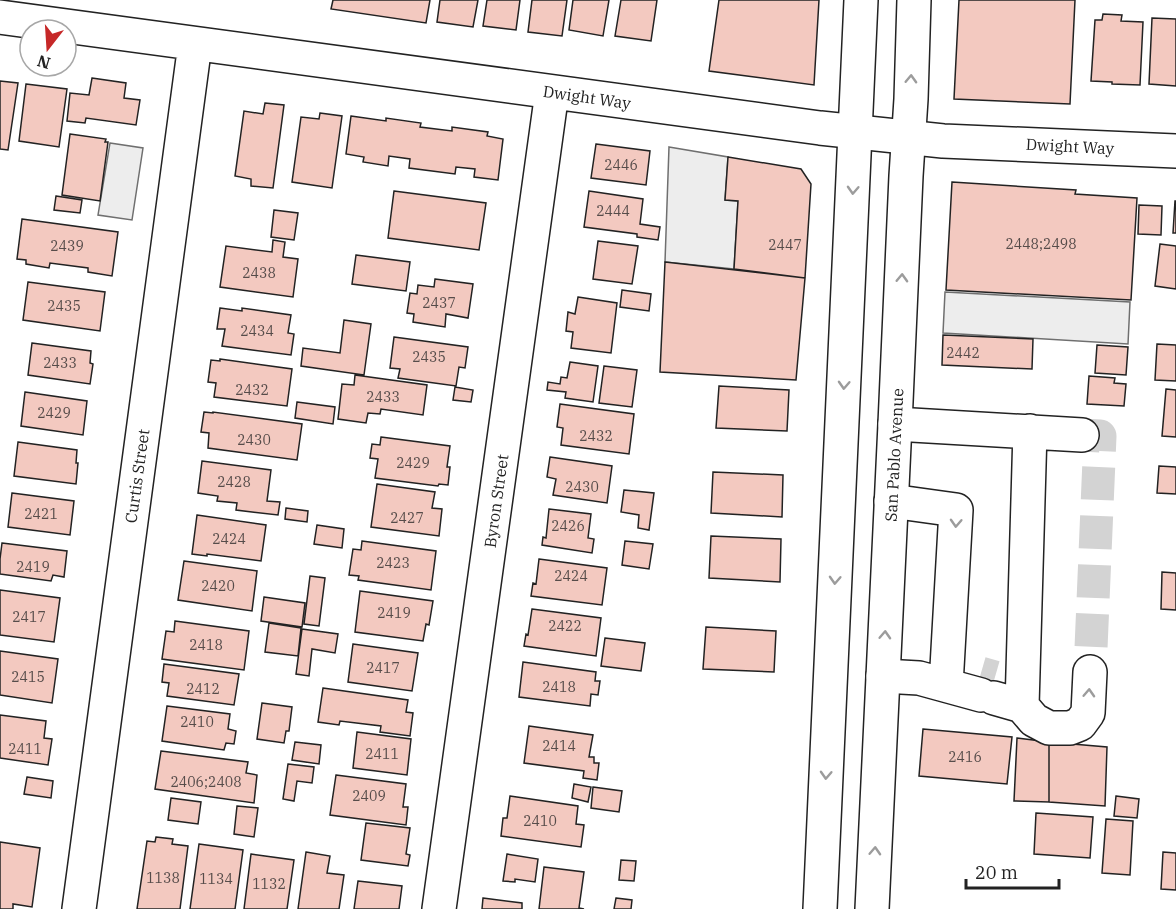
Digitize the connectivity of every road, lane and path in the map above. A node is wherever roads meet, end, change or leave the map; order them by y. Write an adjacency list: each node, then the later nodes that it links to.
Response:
1 (861, 0): 6 (street)
2 (914, 0): 7 (street, San Pablo Avenue, one-way to 2)
3 (0, 17): 4 (street, Dwight Way)
4 (195, 44): 5 (street, Dwight Way); 16 (street, Curtis Street)
5 (552, 92): 6 (street, Dwight Way); 17 (street, Byron Street)
6 (855, 132): 7 (street, Dwight Way); 18 (street, one-way to 18)
7 (908, 137): 8 (street, Dwight Way); 9 (street, San Pablo Avenue, one-way to 7)
8 (1176, 151)
9 (896, 424): 10 (street); 12 (street, San Pablo Avenue)
10 (1030, 431): 11 (street); 15 (street)
11 (1082, 435)
12 (891, 501): 14 (street, San Pablo Avenue, one-way to 12); 15 (street, one-way to 15)
13 (1090, 672): 15 (street, one-way to 13)
14 (883, 675): 15 (street); 19 (street, San Pablo Avenue, one-way to 14)
15 (987, 691)
16 (79, 909)
17 (439, 909)
18 (820, 909)
19 (872, 909)

